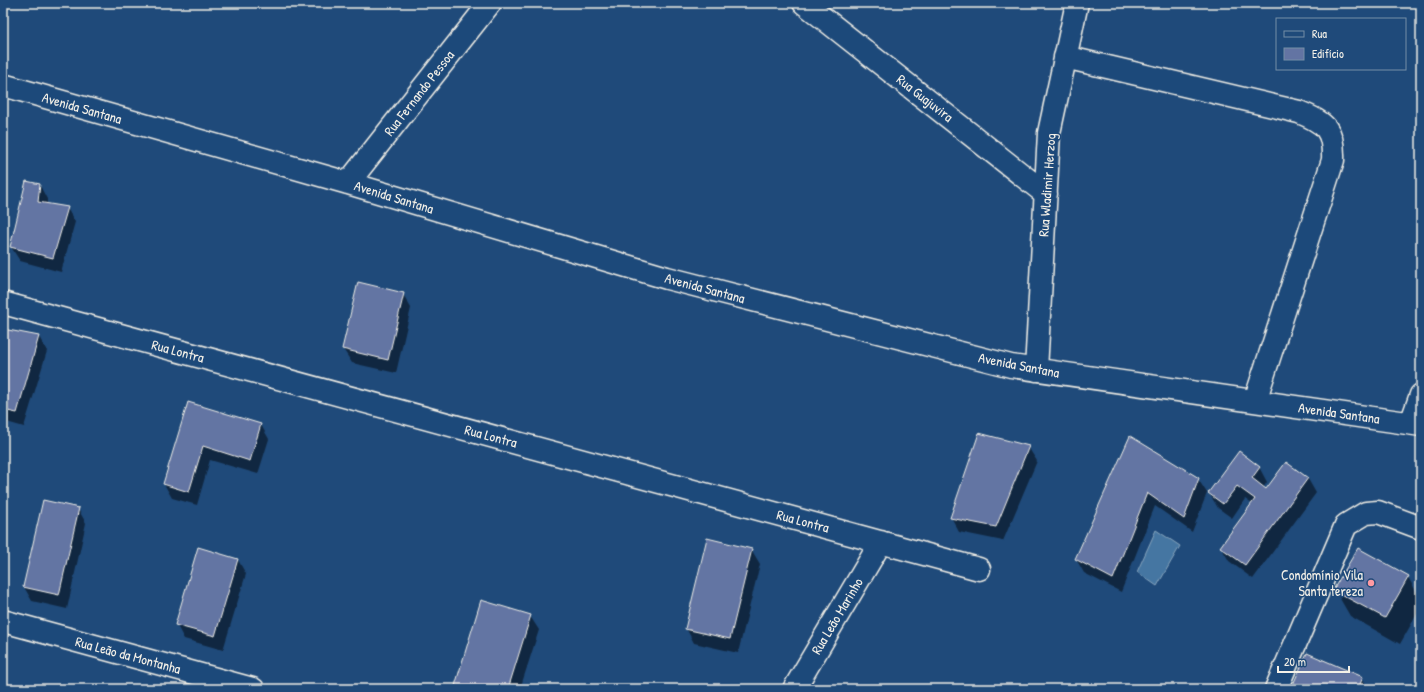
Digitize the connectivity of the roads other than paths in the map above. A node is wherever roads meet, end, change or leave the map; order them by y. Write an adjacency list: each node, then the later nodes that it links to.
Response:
1 (490, 3): 6 (street, Rua Fernando Pessoa)
2 (804, 3): 7 (street, Rua Guajuvira)
3 (1077, 3): 4 (street, Rua Wladimir Herzog)
4 (1066, 57): 7 (street, Rua Wladimir Herzog); 11 (street)
5 (3, 85): 6 (street, Avenida Santana)
6 (348, 183): 9 (street, Avenida Santana)
7 (1046, 194): 9 (street, Rua Wladimir Herzog)
8 (3, 303): 14 (street, Rua Lontra)
9 (1036, 370): 11 (street, Avenida Santana)
10 (1421, 395): 12 (street)
11 (1255, 401): 12 (street, Avenida Santana)
12 (1416, 424)
13 (1421, 528): 19 (street)
14 (881, 542): 15 (street, Rua Lontra); 18 (street, Rua Leão Marinho)
15 (979, 569)
16 (3, 621): 17 (street, Rua Leão da Montanha)
17 (253, 689)
18 (794, 689)
19 (1276, 689)

